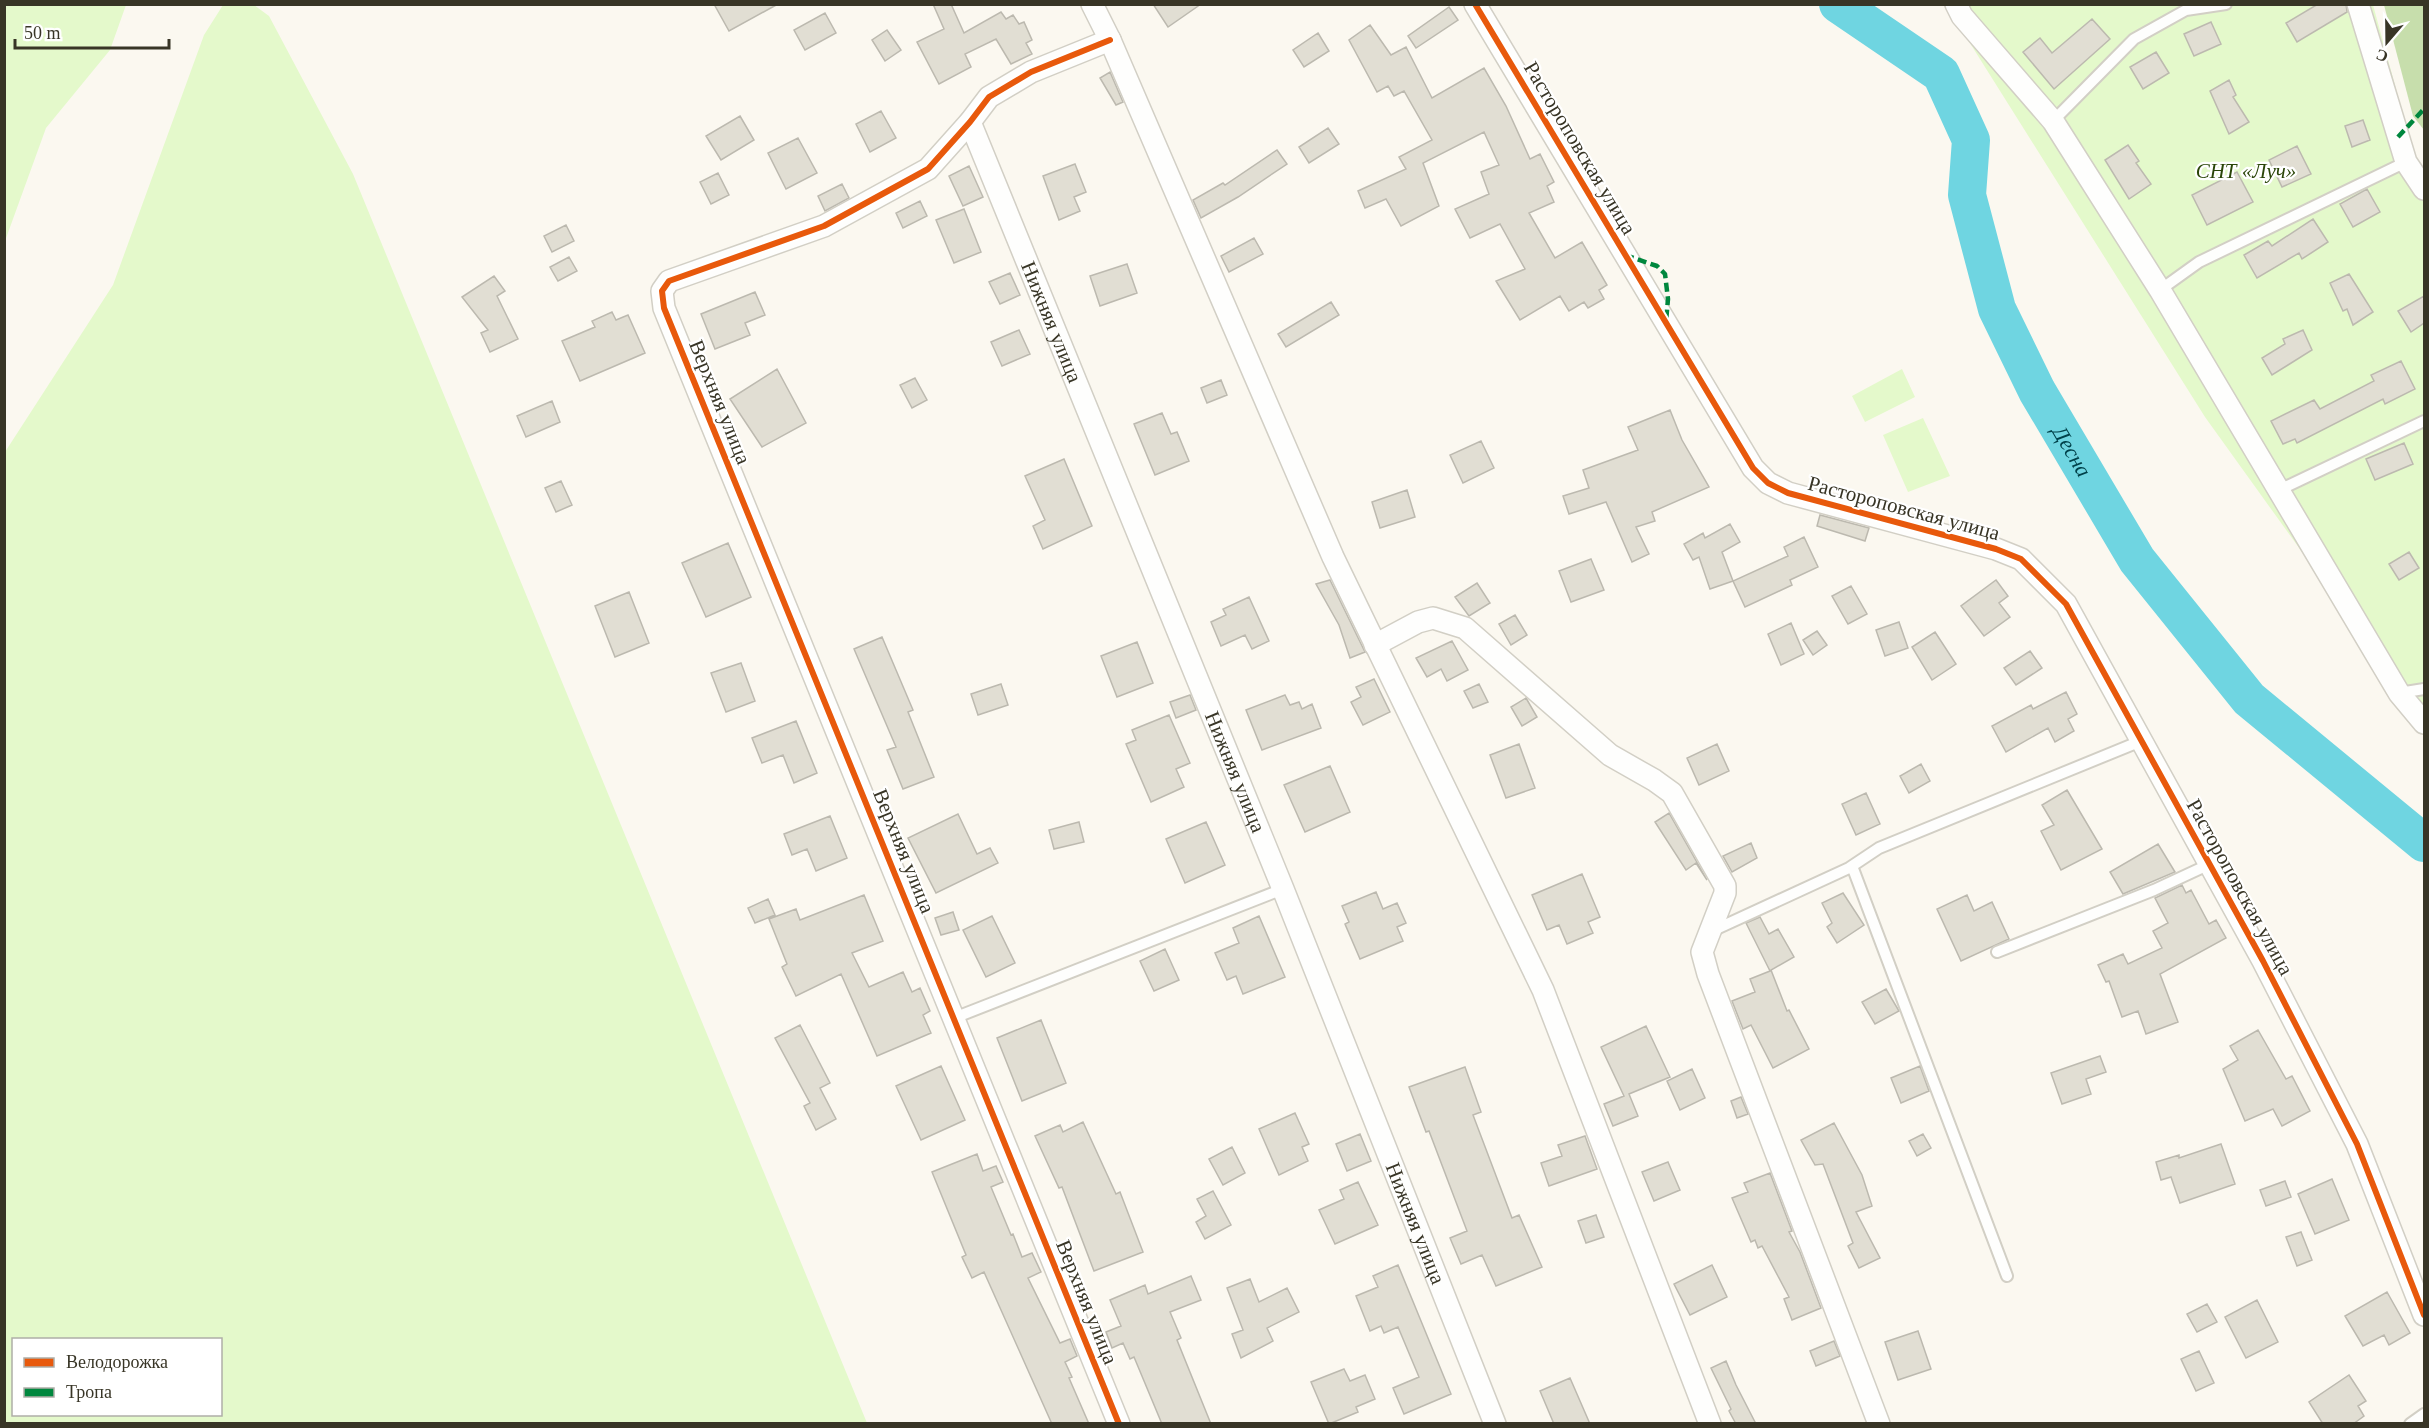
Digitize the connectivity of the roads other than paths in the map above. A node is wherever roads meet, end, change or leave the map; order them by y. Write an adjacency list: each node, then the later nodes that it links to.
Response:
1 (1092, 4): 6 (street)
2 (1475, 4): 18 (street, Растороповская улица)
3 (1956, 4): 7 (street)
4 (2226, 4): 7 (lane)
5 (2358, 4): 9 (street)
6 (1110, 40): 8 (street); 14 (street)
7 (2054, 121): 11 (street)
8 (970, 122): 21 (street, Нижняя улица); 24 (street, Верхняя улица)
9 (2406, 162): 10 (street); 11 (lane)
10 (2424, 189)
11 (2160, 290): 13 (street)
12 (2424, 421): 13 (lane)
13 (2278, 490): 16 (street)
14 (1375, 645): 22 (street); 30 (street)
15 (2424, 689): 16 (lane)
16 (2399, 693): 17 (street)
17 (2424, 723)
18 (2141, 741): 19 (street, Растороповская улица); 20 (lane)
19 (2210, 864): 23 (lane); 26 (street, Растороповская улица)
20 (1852, 866): 22 (lane); 25 (lane)
21 (1283, 889): 24 (lane); 29 (street, Нижняя улица)
22 (1708, 932): 31 (street)
23 (1997, 952)
24 (954, 1018): 28 (street, Верхняя улица)
25 (2007, 1276)
26 (2424, 1315)
27 (2424, 1414): 32 (lane)
28 (1119, 1424)
29 (1495, 1424)
30 (1710, 1424)
31 (1879, 1424)
32 (2410, 1424)

